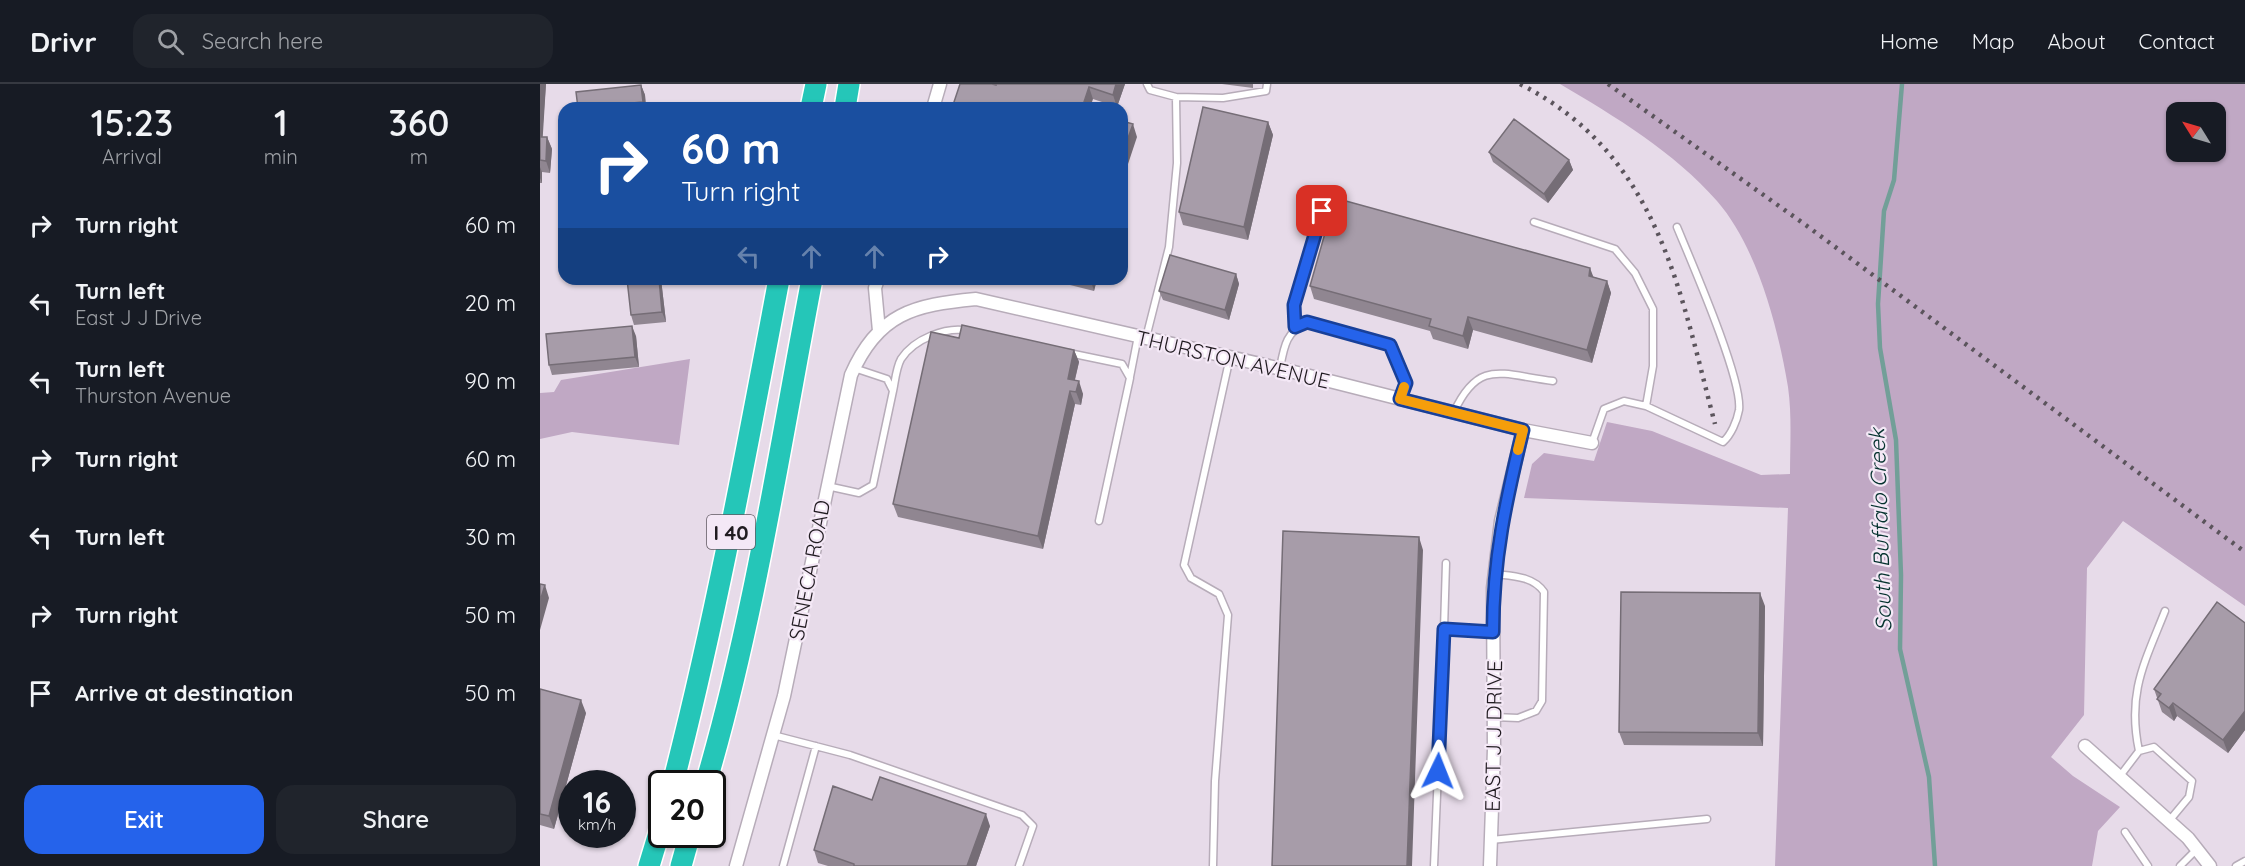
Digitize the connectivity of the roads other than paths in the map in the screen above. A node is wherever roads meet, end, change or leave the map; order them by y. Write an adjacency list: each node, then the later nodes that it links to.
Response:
1 (816, 84): 7 (highway)
2 (849, 84): 8 (highway)
3 (940, 84): 9 (street)
4 (1147, 84): 6 (lane)
5 (1267, 84): 6 (lane)
6 (1176, 97): 19 (lane)
7 (813, 102)
8 (846, 102)
9 (935, 102)
10 (1328, 190): 16 (lane)
11 (1534, 222): 28 (lane)
12 (1677, 227): 28 (lane)
13 (778, 285): 44 (highway, I 40)
14 (811, 285): 45 (highway, I 40)
15 (876, 285): 17 (street)
16 (1295, 327): 23 (lane); 27 (lane)
17 (879, 331): 19 (street, THURSTON AVENUE); 22 (street, SENECA ROAD)
18 (972, 332): 26 (lane)
19 (1142, 337): 21 (street, THURSTON AVENUE); 24 (lane)
20 (1064, 352): 24 (lane)
21 (1230, 357): 23 (street, THURSTON AVENUE); 60 (lane)
22 (854, 368): 26 (lane); 32 (street, SENECA ROAD)
23 (1280, 369): 27 (street, THURSTON AVENUE)
24 (1130, 378): 33 (lane)
25 (1553, 381): 29 (lane)
26 (893, 392): 32 (lane)
27 (1400, 399): 29 (street, THURSTON AVENUE)
28 (1646, 406): 31 (lane)
29 (1454, 412): 30 (street, THURSTON AVENUE)
30 (1523, 430): 31 (street, THURSTON AVENUE); 35 (street, EAST J J DRIVE)
31 (1592, 443)
32 (826, 486): 40 (street, SENECA ROAD)
33 (1099, 521)
34 (1446, 563): 37 (lane)
35 (1495, 574): 38 (street, EAST J J DRIVE); 39 (lane)
36 (2165, 611): 43 (lane)
37 (1444, 629): 38 (lane); 61 (lane)
38 (1493, 632): 39 (street, EAST J J DRIVE)
39 (1494, 717): 50 (street, EAST J J DRIVE)
40 (773, 735): 42 (lane); 57 (street, SENECA ROAD)
41 (2085, 746): 46 (street)
42 (816, 747): 58 (lane); 59 (lane)
43 (2139, 751): 46 (lane); 48 (lane)
44 (676, 770)
45 (709, 770)
46 (2120, 776): 48 (street)
47 (1707, 819): 50 (lane)
48 (2169, 821): 53 (street)
49 (2125, 832): 63 (lane)
50 (1491, 840): 62 (street, EAST J J DRIVE)
51 (654, 848): 55 (highway)
52 (686, 848): 56 (highway)
53 (2197, 849): 64 (lane); 65 (street)
54 (2245, 861): 66 (lane)
55 (649, 866)
56 (681, 866)
57 (736, 866)
58 (783, 866)
59 (1019, 866)
60 (1213, 866)
61 (1434, 866)
62 (1490, 866)
63 (2148, 866)
64 (2180, 866)
65 (2210, 866)
66 (2236, 866)

